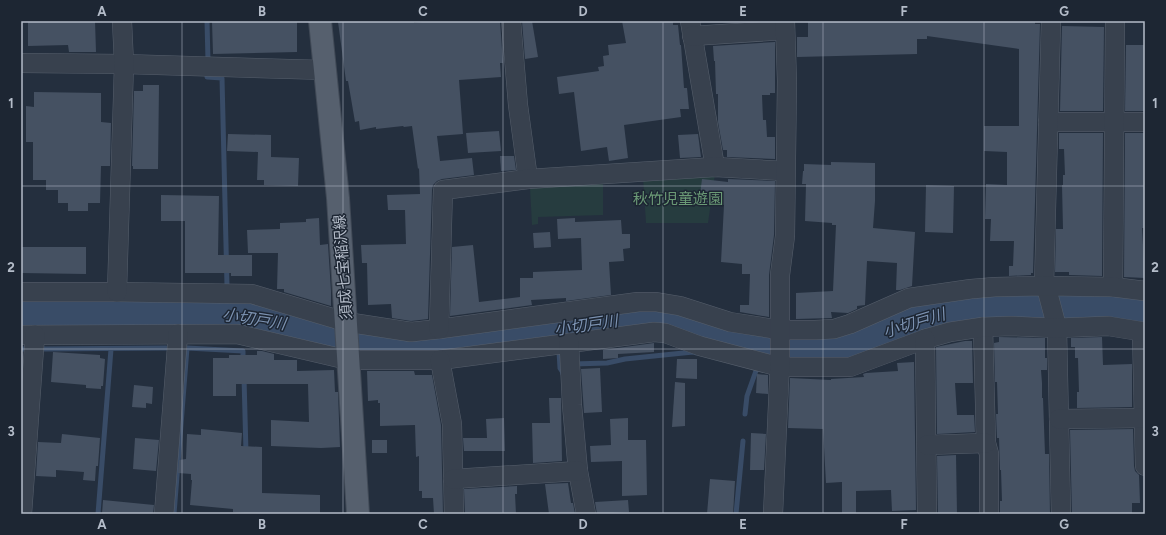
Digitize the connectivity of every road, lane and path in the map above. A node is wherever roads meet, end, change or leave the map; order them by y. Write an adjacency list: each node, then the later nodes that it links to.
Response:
1 (122, 21): 9 (street)
2 (320, 21): 10 (main road, 須成七宝稲沢線)
3 (511, 21): 16 (street)
4 (1051, 21): 11 (street)
5 (1115, 21): 12 (street)
6 (785, 26): 7 (street); 15 (street)
7 (691, 28): 14 (street)
8 (21, 62): 9 (street)
9 (124, 64): 10 (street); 21 (street)
10 (325, 70): 22 (main road, 須成七宝稲沢線)
11 (1048, 122): 12 (street); 17 (street)
12 (1113, 122): 13 (street); 18 (street)
13 (1145, 122)
14 (715, 166): 15 (street); 16 (street)
15 (785, 171): 26 (street)
16 (528, 179): 25 (street)
17 (1046, 287): 18 (street); 23 (street); 26 (street)
18 (1113, 287): 19 (street)
19 (1145, 291)
20 (21, 292): 21 (street)
21 (118, 292): 22 (street)
22 (346, 324): 25 (street); 32 (main road, 須成七宝稲沢線)
23 (1056, 324): 24 (street); 27 (street); 36 (street)
24 (983, 327): 30 (street); 37 (street)
25 (439, 329): 26 (street)
26 (780, 331): 34 (street)
27 (1144, 332): 35 (street)
28 (178, 334): 29 (street); 32 (street); 43 (street)
29 (28, 335): 42 (street)
30 (925, 339): 34 (street); 38 (street)
31 (569, 342): 33 (street); 34 (street); 40 (street)
32 (348, 356): 33 (street); 44 (main road, 須成七宝稲沢線)
33 (440, 360): 41 (street)
34 (780, 364): 47 (street)
35 (1144, 418): 36 (street); 39 (street)
36 (1059, 420): 50 (street)
37 (986, 443): 38 (street); 49 (street)
38 (927, 445): 48 (street)
39 (1145, 466)
40 (578, 471): 41 (street); 46 (street)
41 (453, 479): 45 (street)
42 (22, 514)
43 (164, 514)
44 (358, 514)
45 (454, 514)
46 (586, 514)
47 (773, 514)
48 (927, 514)
49 (989, 514)
50 (1061, 514)

